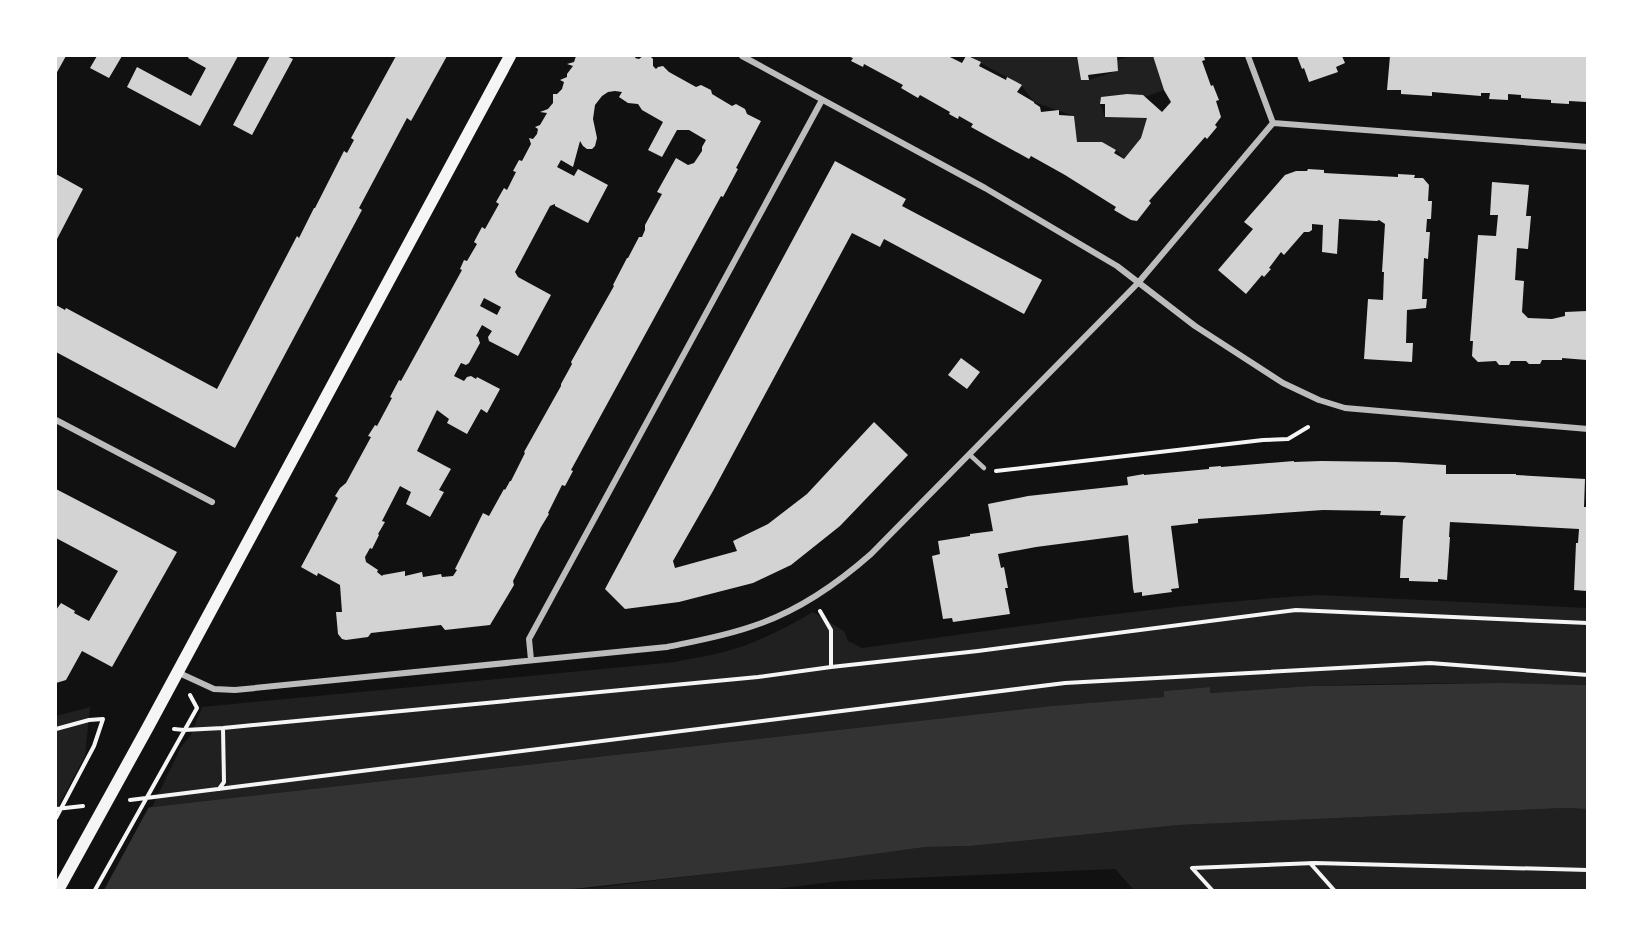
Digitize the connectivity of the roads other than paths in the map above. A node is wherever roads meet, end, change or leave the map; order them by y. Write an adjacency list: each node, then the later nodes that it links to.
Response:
1 (510, 56): 14 (main road)
2 (741, 56): 4 (street)
3 (1248, 56): 5 (street)
4 (822, 100): 7 (street); 13 (street)
5 (1273, 123): 6 (street); 7 (street)
6 (1587, 147)
7 (1138, 284): 9 (street); 10 (street)
8 (56, 420): 12 (street)
9 (1587, 429)
10 (970, 455): 11 (lane); 13 (street)
11 (984, 468)
12 (212, 502)
13 (531, 660): 14 (street)
14 (177, 672): 15 (main road)
15 (57, 891)

